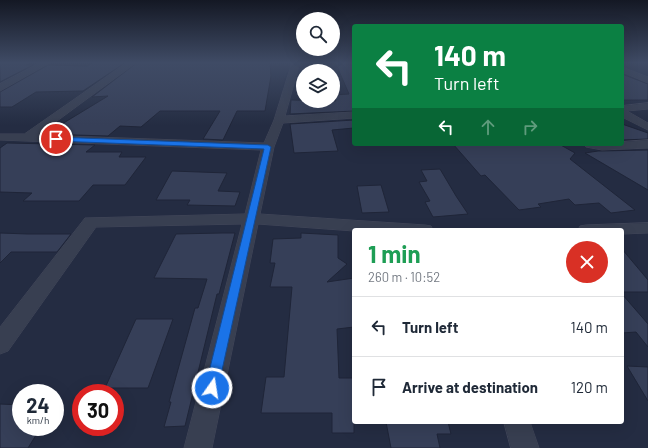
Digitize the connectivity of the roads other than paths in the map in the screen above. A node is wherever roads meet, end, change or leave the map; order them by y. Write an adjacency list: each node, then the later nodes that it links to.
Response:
1 (9, 83): 4 (street)
2 (104, 83): 12 (street)
3 (290, 83): 9 (street)
4 (0, 88)
5 (648, 106): 6 (street)
6 (624, 109)
7 (624, 114): 10 (street)
8 (352, 115): 9 (street)
9 (279, 120): 15 (street)
10 (648, 127)
11 (0, 137): 12 (street)
12 (26, 138): 15 (street)
13 (648, 144): 14 (street)
14 (624, 145)
15 (268, 147): 16 (street)
16 (252, 219): 17 (street); 20 (street); 22 (street)
17 (394, 228)
18 (624, 232): 19 (street)
19 (644, 233)
20 (0, 344)
21 (518, 424): 23 (street)
22 (198, 448)
23 (525, 448)

